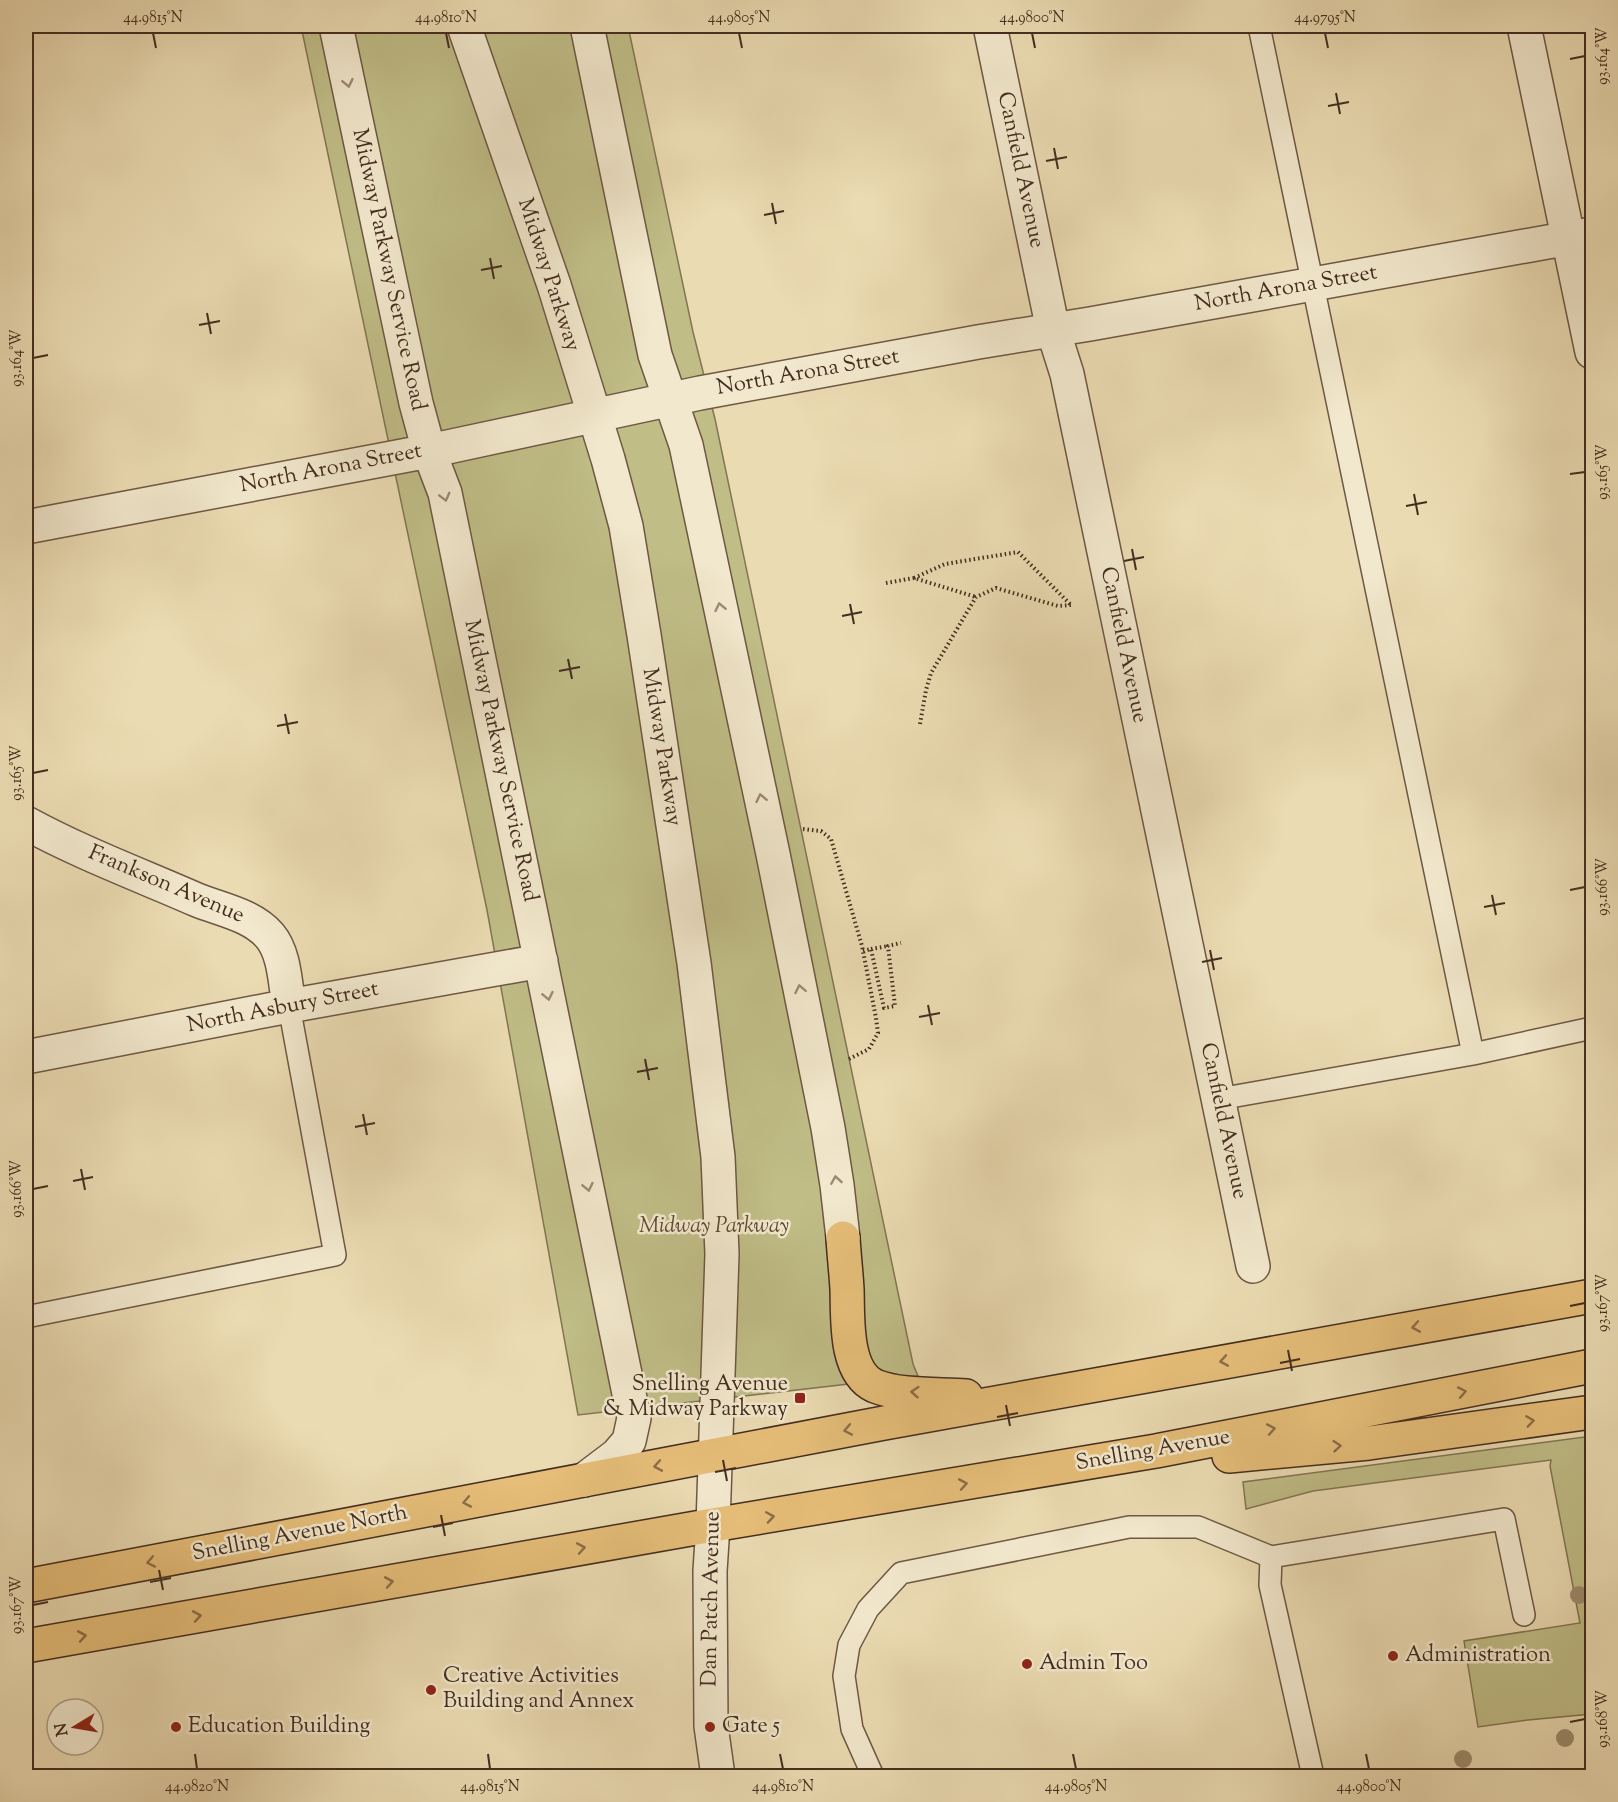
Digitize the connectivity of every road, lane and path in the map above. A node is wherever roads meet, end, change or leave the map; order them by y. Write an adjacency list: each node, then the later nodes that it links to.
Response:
1 (336, 26): 13 (street, Midway Parkway Service Road, one-way to 13)
2 (464, 26): 12 (street, Midway Parkway)
3 (586, 26): 11 (street)
4 (990, 26): 9 (street, Canfield Avenue)
5 (1259, 26): 8 (lane)
6 (1524, 26): 7 (street)
7 (1581, 236): 8 (street, North Arona Street); 10 (street)
8 (1313, 285): 9 (street, North Arona Street); 28 (lane)
9 (1053, 330): 11 (street, North Arona Street); 31 (street, Canfield Avenue)
10 (1593, 352)
11 (669, 399): 12 (street, North Arona Street); 32 (street, one-way to 11)
12 (594, 416): 13 (street, North Arona Street); 41 (street, Midway Parkway)
13 (429, 451): 14 (street, North Arona Street); 25 (street, Midway Parkway Service Road, one-way to 25)
14 (26, 526)
15 (914, 578): 16 (path); 17 (path); 17 (path)
16 (886, 583)
17 (976, 597): 18 (path)
18 (920, 724)
19 (26, 824): 26 (street, Frankson Avenue)
20 (795, 829): 24 (path)
21 (901, 943): 22 (path)
22 (888, 946): 23 (path); 23 (path)
23 (871, 949): 24 (path)
24 (863, 951): 30 (path)
25 (541, 961): 26 (street, North Asbury Street); 43 (street, Midway Parkway Service Road, one-way to 43)
26 (289, 1006): 29 (street, North Asbury Street); 37 (lane)
27 (1593, 1028): 28 (lane)
28 (1473, 1054): 31 (lane)
29 (26, 1057)
30 (843, 1061)
31 (1219, 1099): 33 (street, Canfield Avenue)
32 (843, 1238): 39 (main road, one-way to 32)
33 (1253, 1266)
34 (1593, 1279): 36 (main road)
35 (1593, 1296): 36 (main road)
36 (1473, 1316): 39 (main road, one-way to 39)
37 (26, 1317)
38 (1593, 1366): 42 (main road, Snelling Avenue, one-way to 38)
39 (1016, 1399): 41 (main road, one-way to 41)
40 (1593, 1412): 42 (main road, one-way to 40)
41 (716, 1456): 43 (main road, Snelling Avenue North, one-way to 43); 44 (street, Midway Parkway)
42 (1007, 1477): 45 (main road, Snelling Avenue, one-way to 42)
43 (584, 1480): 47 (main road, Snelling Avenue North, one-way to 47)
44 (714, 1492): 45 (street, Dan Patch Avenue)
45 (712, 1525): 49 (main road, one-way to 45); 50 (street, Dan Patch Avenue)
46 (1271, 1557): 48 (lane); 51 (lane); 52 (lane)
47 (26, 1586)
48 (1524, 1615)
49 (26, 1646)
50 (718, 1776)
51 (873, 1776)
52 (1313, 1776)

